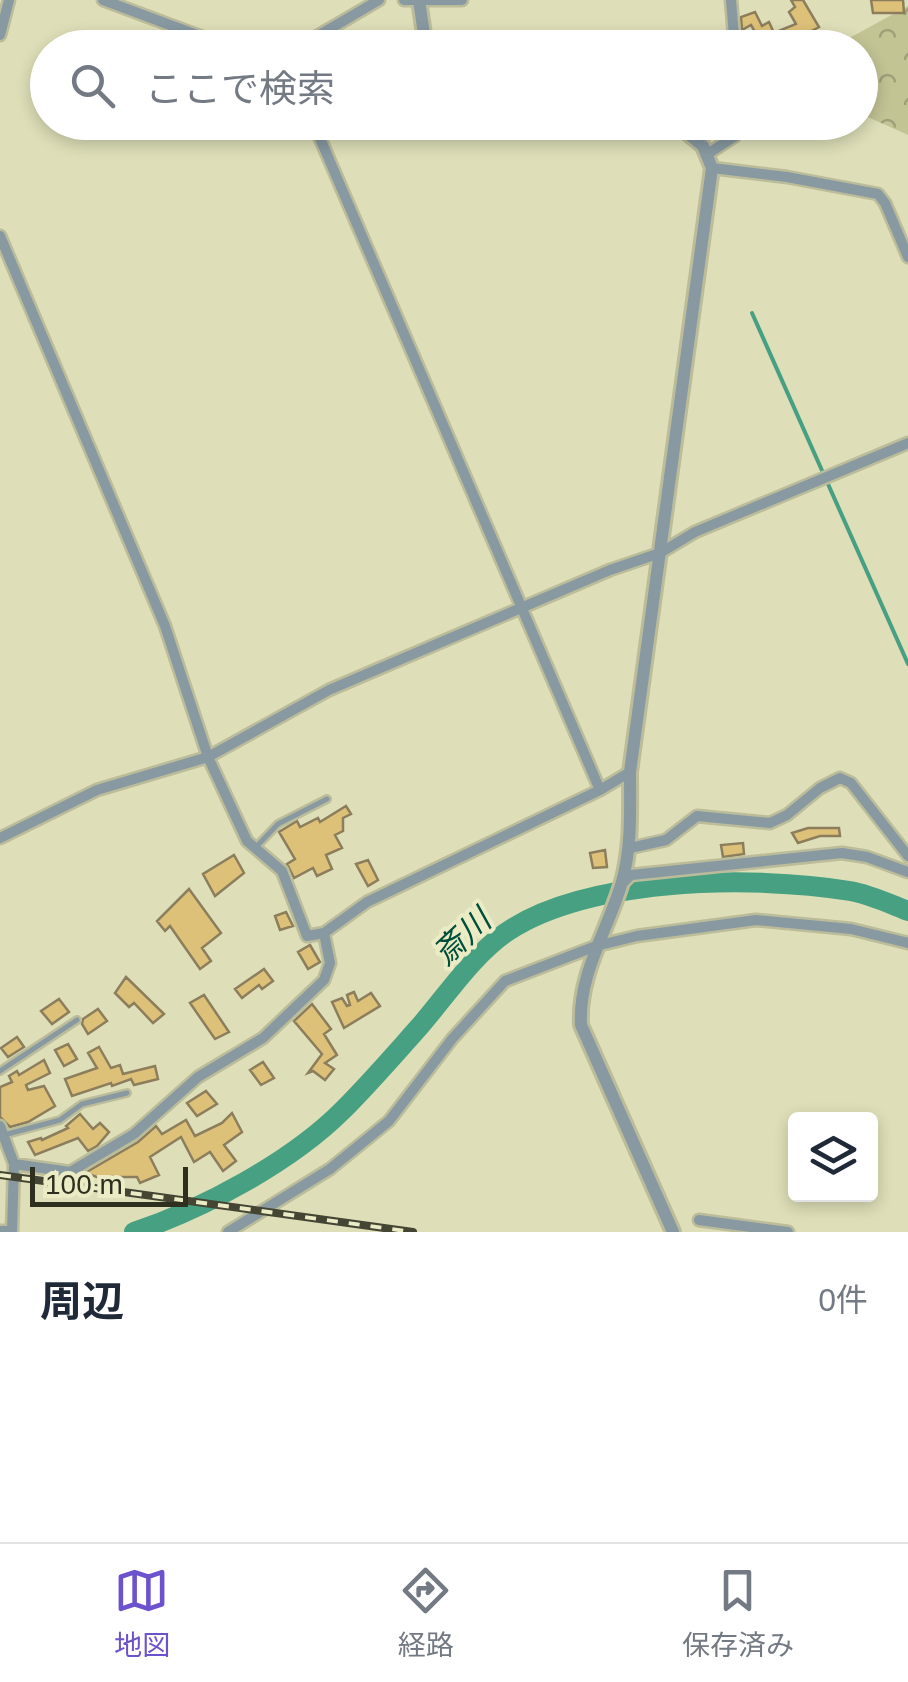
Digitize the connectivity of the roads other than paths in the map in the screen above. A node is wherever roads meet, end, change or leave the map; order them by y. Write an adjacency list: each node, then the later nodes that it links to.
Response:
1 (9, 0): 12 (street)
2 (103, 0): 8 (street)
3 (379, 0): 9 (street)
4 (404, 0): 7 (street)
5 (462, 0): 7 (street)
6 (731, 0): 11 (street)
7 (419, 1): 10 (street)
8 (184, 30)
9 (328, 30)
10 (423, 30)
11 (734, 30)
12 (0, 35)
13 (322, 140): 21 (street)
14 (696, 140): 16 (street)
15 (731, 140): 16 (street)
16 (709, 162): 18 (street); 20 (street)
17 (0, 236): 22 (street)
18 (908, 257)
19 (908, 442): 20 (street)
20 (660, 554): 21 (street); 23 (street)
21 (522, 609): 22 (street); 24 (street)
22 (208, 757): 26 (street); 27 (street)
23 (630, 772): 24 (street); 28 (street)
24 (600, 790): 32 (street)
25 (326, 799): 27 (lane)
26 (0, 838)
27 (255, 848): 32 (street)
28 (630, 848): 29 (street); 31 (street)
29 (908, 856)
30 (908, 872): 31 (street)
31 (622, 884): 33 (street)
32 (324, 933): 39 (street)
33 (599, 942): 34 (street); 42 (street); 43 (street)
34 (908, 943)
35 (77, 1020): 36 (lane)
36 (0, 1071)
37 (128, 1093): 38 (lane)
38 (2, 1130): 39 (street)
39 (14, 1164): 41 (street)
40 (699, 1220): 44 (street)
41 (0, 1231)
42 (228, 1232)
43 (673, 1232)
44 (788, 1232)

